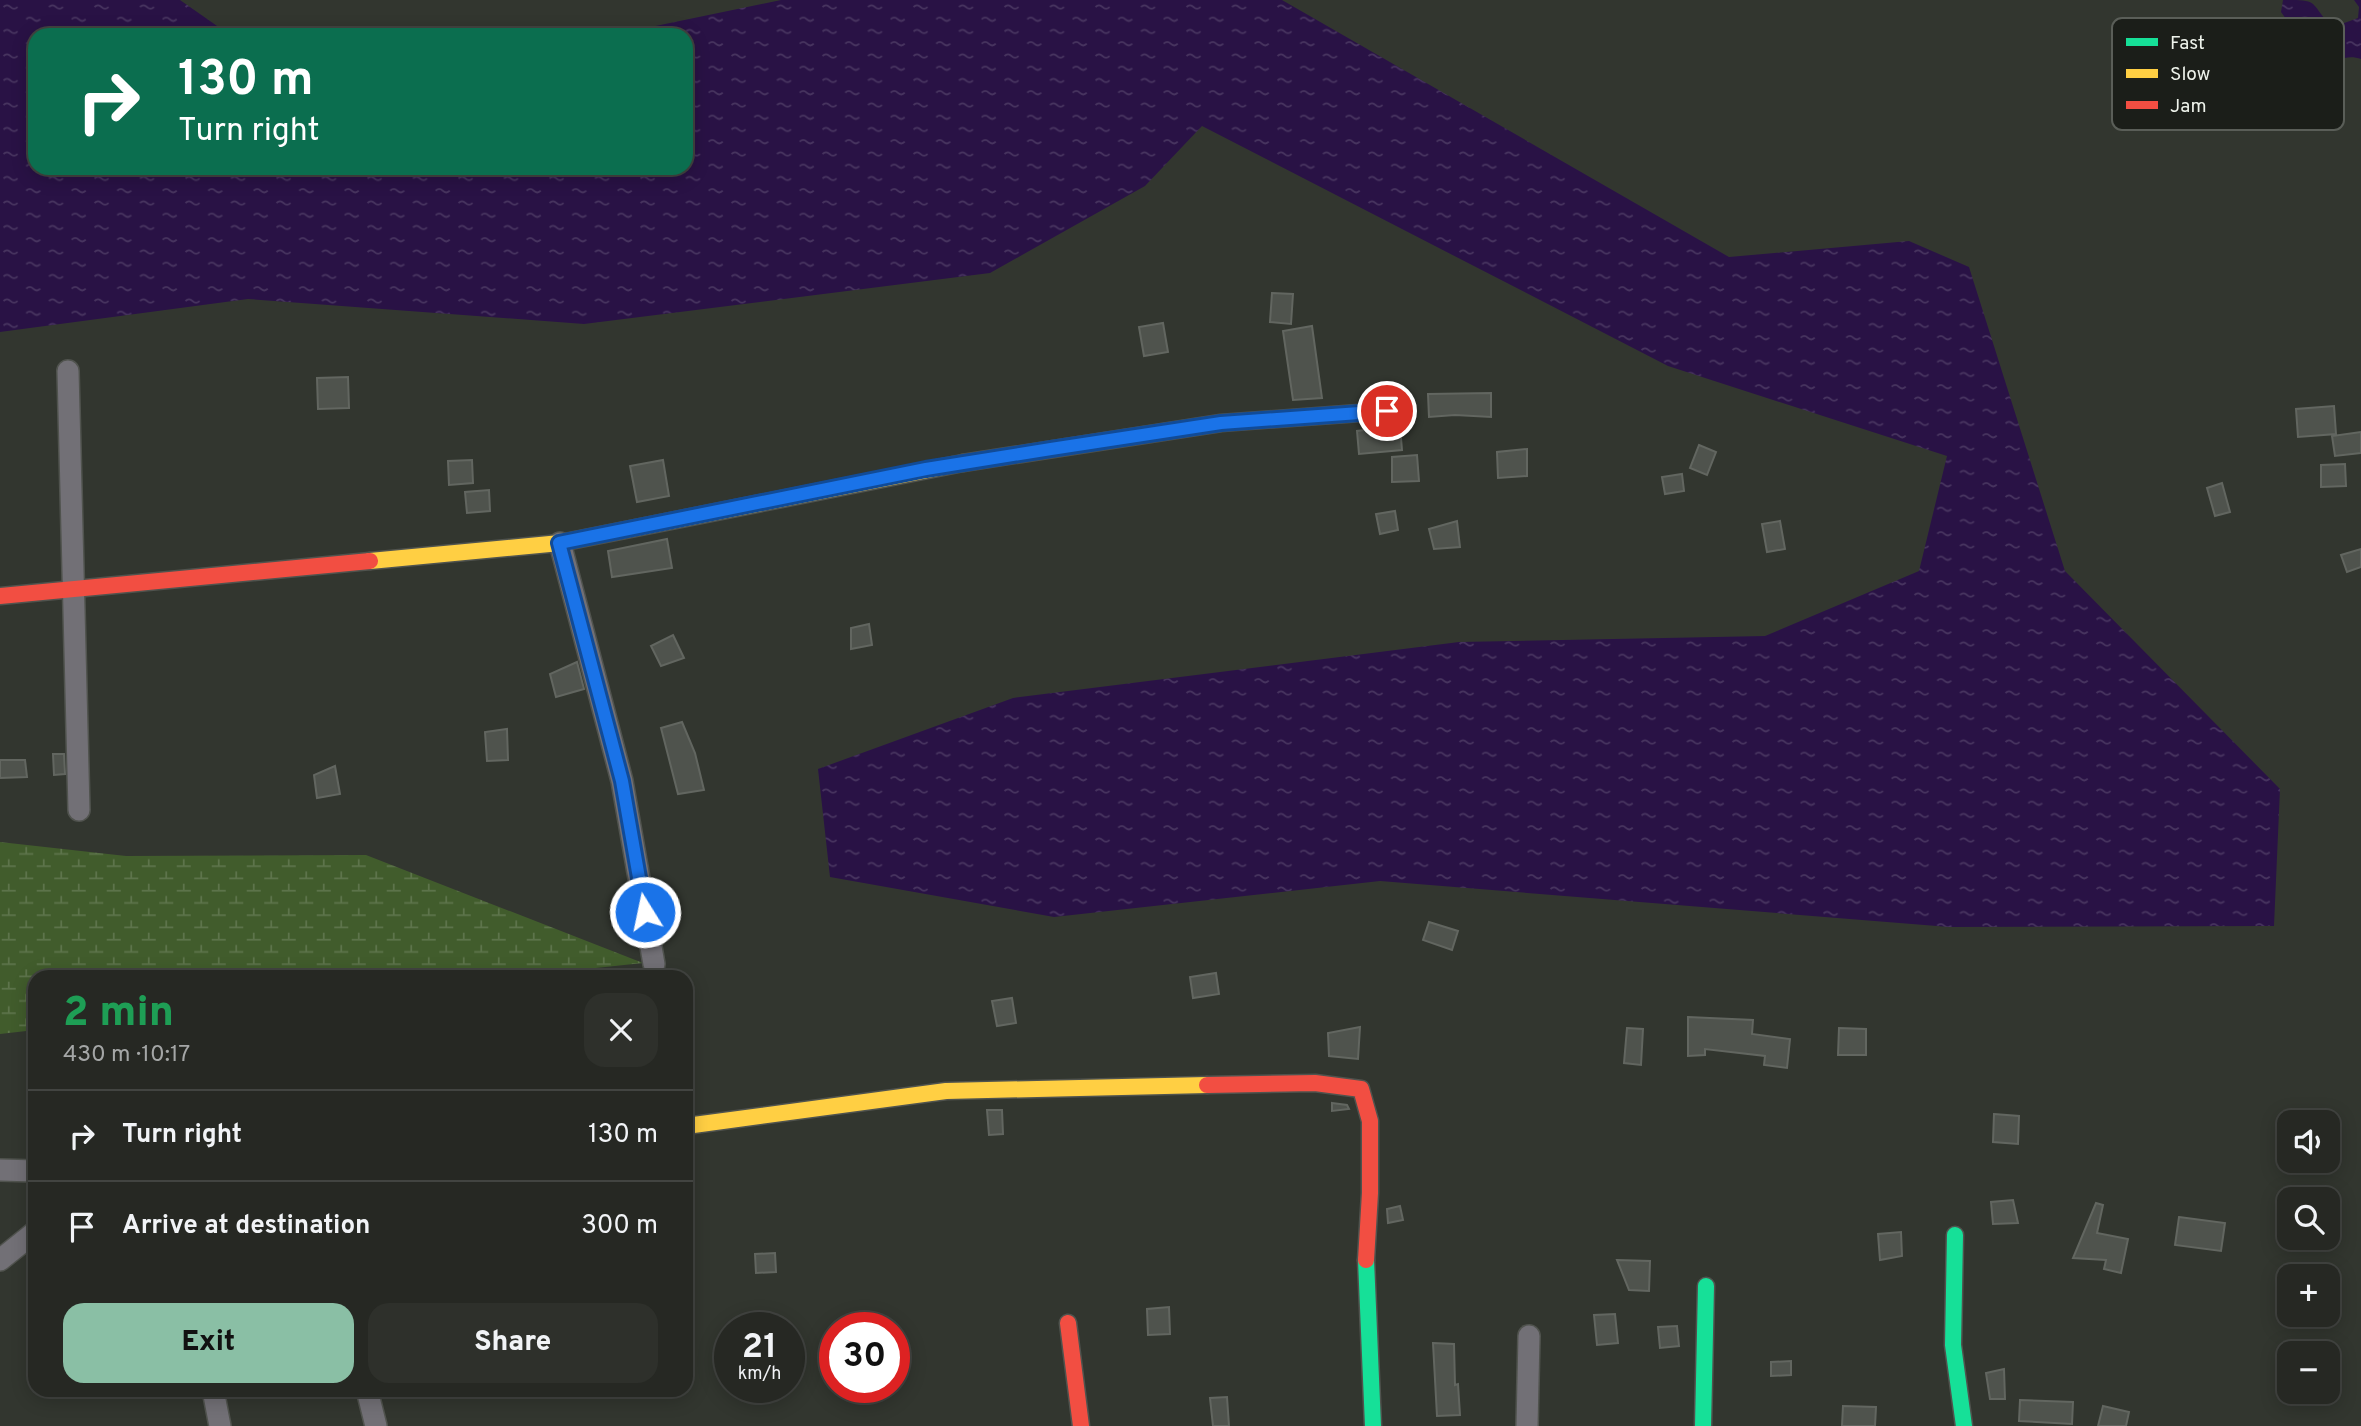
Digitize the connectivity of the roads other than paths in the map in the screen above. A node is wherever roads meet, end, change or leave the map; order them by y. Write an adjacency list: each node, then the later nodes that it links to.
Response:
1 (68, 371): 4 (street)
2 (1387, 411): 3 (street)
3 (559, 543): 4 (street); 7 (street)
4 (74, 588): 5 (street); 6 (street)
5 (0, 596)
6 (79, 810)
7 (654, 964)
8 (693, 1125): 22 (street)
9 (0, 1170): 10 (street)
10 (28, 1171)
11 (1955, 1235): 25 (street)
12 (28, 1237): 13 (street)
13 (0, 1260)
14 (1706, 1286): 24 (street)
15 (1068, 1323): 21 (street)
16 (1528, 1336): 23 (street)
17 (214, 1397): 19 (street)
18 (370, 1397): 20 (street)
19 (220, 1426)
20 (376, 1426)
21 (1081, 1426)
22 (1373, 1426)
23 (1527, 1426)
24 (1703, 1426)
25 (1964, 1426)

